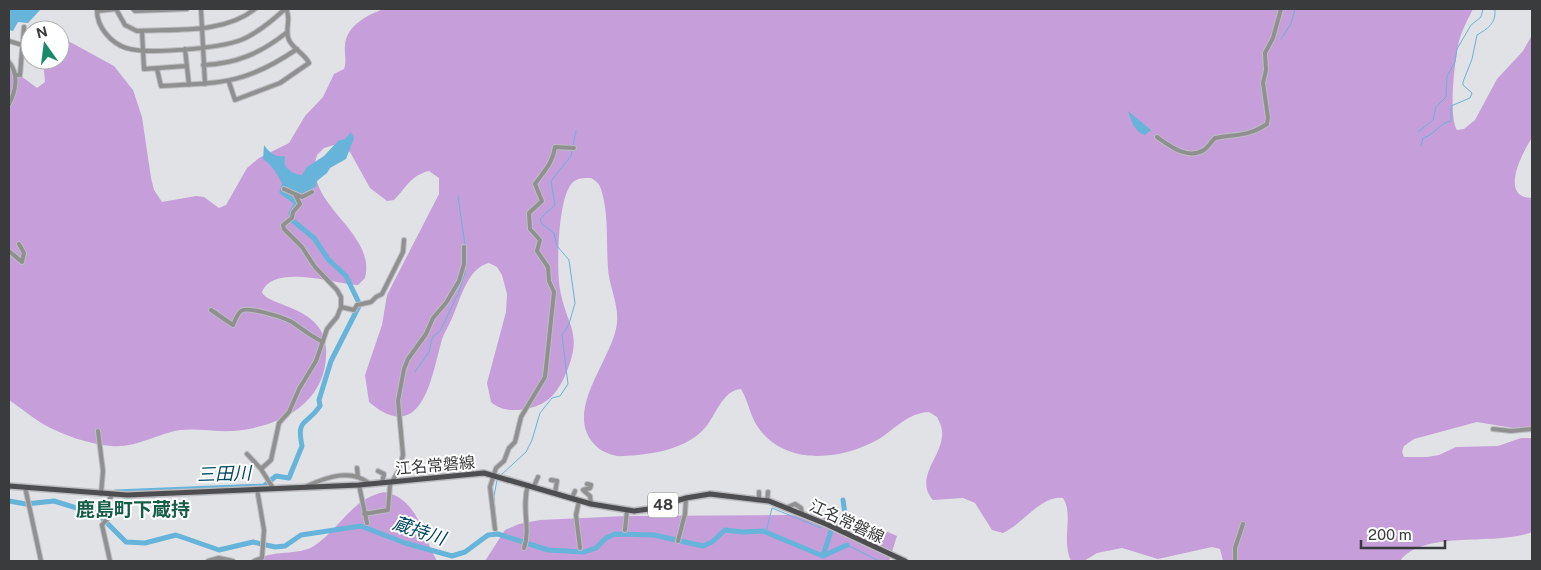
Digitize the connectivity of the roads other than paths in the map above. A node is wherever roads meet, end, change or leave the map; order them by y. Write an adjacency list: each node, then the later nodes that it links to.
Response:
1 (116, 9): 9 (street); 14 (street)
2 (133, 9): 3 (street)
3 (187, 9)
4 (201, 9): 8 (street)
5 (255, 9): 8 (street)
6 (286, 9): 10 (street); 11 (street)
7 (1281, 9): 25 (street)
8 (202, 28): 9 (street); 11 (street)
9 (142, 30): 14 (street)
10 (286, 33): 13 (street); 16 (street)
11 (202, 48): 12 (street); 16 (street)
12 (185, 49): 14 (street); 17 (street)
13 (297, 49): 21 (street); 21 (street)
14 (144, 50): 18 (street)
15 (9, 62): 20 (street)
16 (203, 65): 22 (street)
17 (186, 66): 18 (street); 23 (street)
18 (157, 68): 23 (street)
19 (20, 70): 20 (street)
20 (16, 75): 24 (street)
21 (229, 82): 22 (street)
22 (205, 84): 23 (street)
23 (189, 85)
24 (9, 104)
25 (1157, 137)
26 (574, 148): 44 (street)
27 (284, 189): 29 (street)
28 (312, 192): 29 (street)
29 (295, 194): 34 (street)
30 (404, 240): 34 (street)
31 (18, 244): 33 (street)
32 (464, 247): 49 (street)
33 (9, 252)
34 (341, 307): 36 (street)
35 (211, 310): 36 (street)
36 (322, 342): 42 (street)
37 (1493, 429): 38 (street)
38 (1532, 429)
39 (98, 431): 62 (street)
40 (247, 454): 42 (street)
41 (357, 468): 45 (street)
42 (262, 469): 50 (street)
43 (378, 471): 48 (street)
44 (498, 475): 49 (main road, 江名常磐線 / 48); 54 (main road, 江名常磐線 / 48); 76 (street)
45 (358, 477): 51 (street); 56 (street)
46 (538, 477): 54 (street)
47 (551, 480): 64 (street)
48 (382, 482): 49 (main road, 江名常磐線 / 48); 51 (main road, 江名常磐線 / 48)
49 (392, 482): 72 (street)
50 (270, 484): 56 (main road, 江名常磐線 / 48); 58 (main road, 江名常磐線 / 48)
51 (370, 484): 53 (main road, 江名常磐線 / 48)
52 (587, 484): 70 (street)
53 (359, 485): 56 (main road, 江名常磐線 / 48); 72 (street)
54 (531, 485): 64 (main road, 江名常磐線 / 48); 80 (street)
55 (9, 486): 57 (main road, 江名常磐線 / 48)
56 (307, 486)
57 (25, 487): 62 (main road, 江名常磐線 / 48); 84 (street)
58 (257, 488): 63 (main road, 江名常磐線 / 48); 82 (street)
59 (575, 491): 65 (street)
60 (759, 492): 67 (street)
61 (768, 492): 69 (street)
62 (101, 494): 63 (main road, 江名常磐線 / 48)
63 (114, 494): 85 (street)
64 (555, 494): 65 (main road, 江名常磐線 / 48)
65 (572, 498): 68 (main road, 江名常磐線 / 48)
66 (686, 498): 67 (main road, 江名常磐線 / 48); 71 (main road, 江名常磐線 / 48); 79 (street)
67 (759, 499): 69 (main road, 江名常磐線 / 48)
68 (579, 501): 70 (main road, 江名常磐線 / 48); 81 (street)
69 (767, 501): 78 (main road, 江名常磐線 / 48)
70 (591, 504): 71 (main road, 江名常磐線 / 48)
71 (627, 510): 77 (street)
72 (364, 514): 73 (street)
73 (367, 523)
74 (851, 524): 78 (street)
75 (1243, 524): 91 (street)
76 (495, 529)
77 (625, 530)
78 (843, 532): 90 (main road, 江名常磐線 / 48)
79 (678, 541)
80 (524, 548)
81 (580, 548)
82 (260, 559): 88 (street); 89 (street)
83 (224, 560): 86 (street); 87 (street)
84 (41, 561)
85 (110, 561)
86 (208, 561)
87 (233, 561)
88 (254, 561)
89 (267, 561)
90 (905, 561)
91 (1234, 561)

